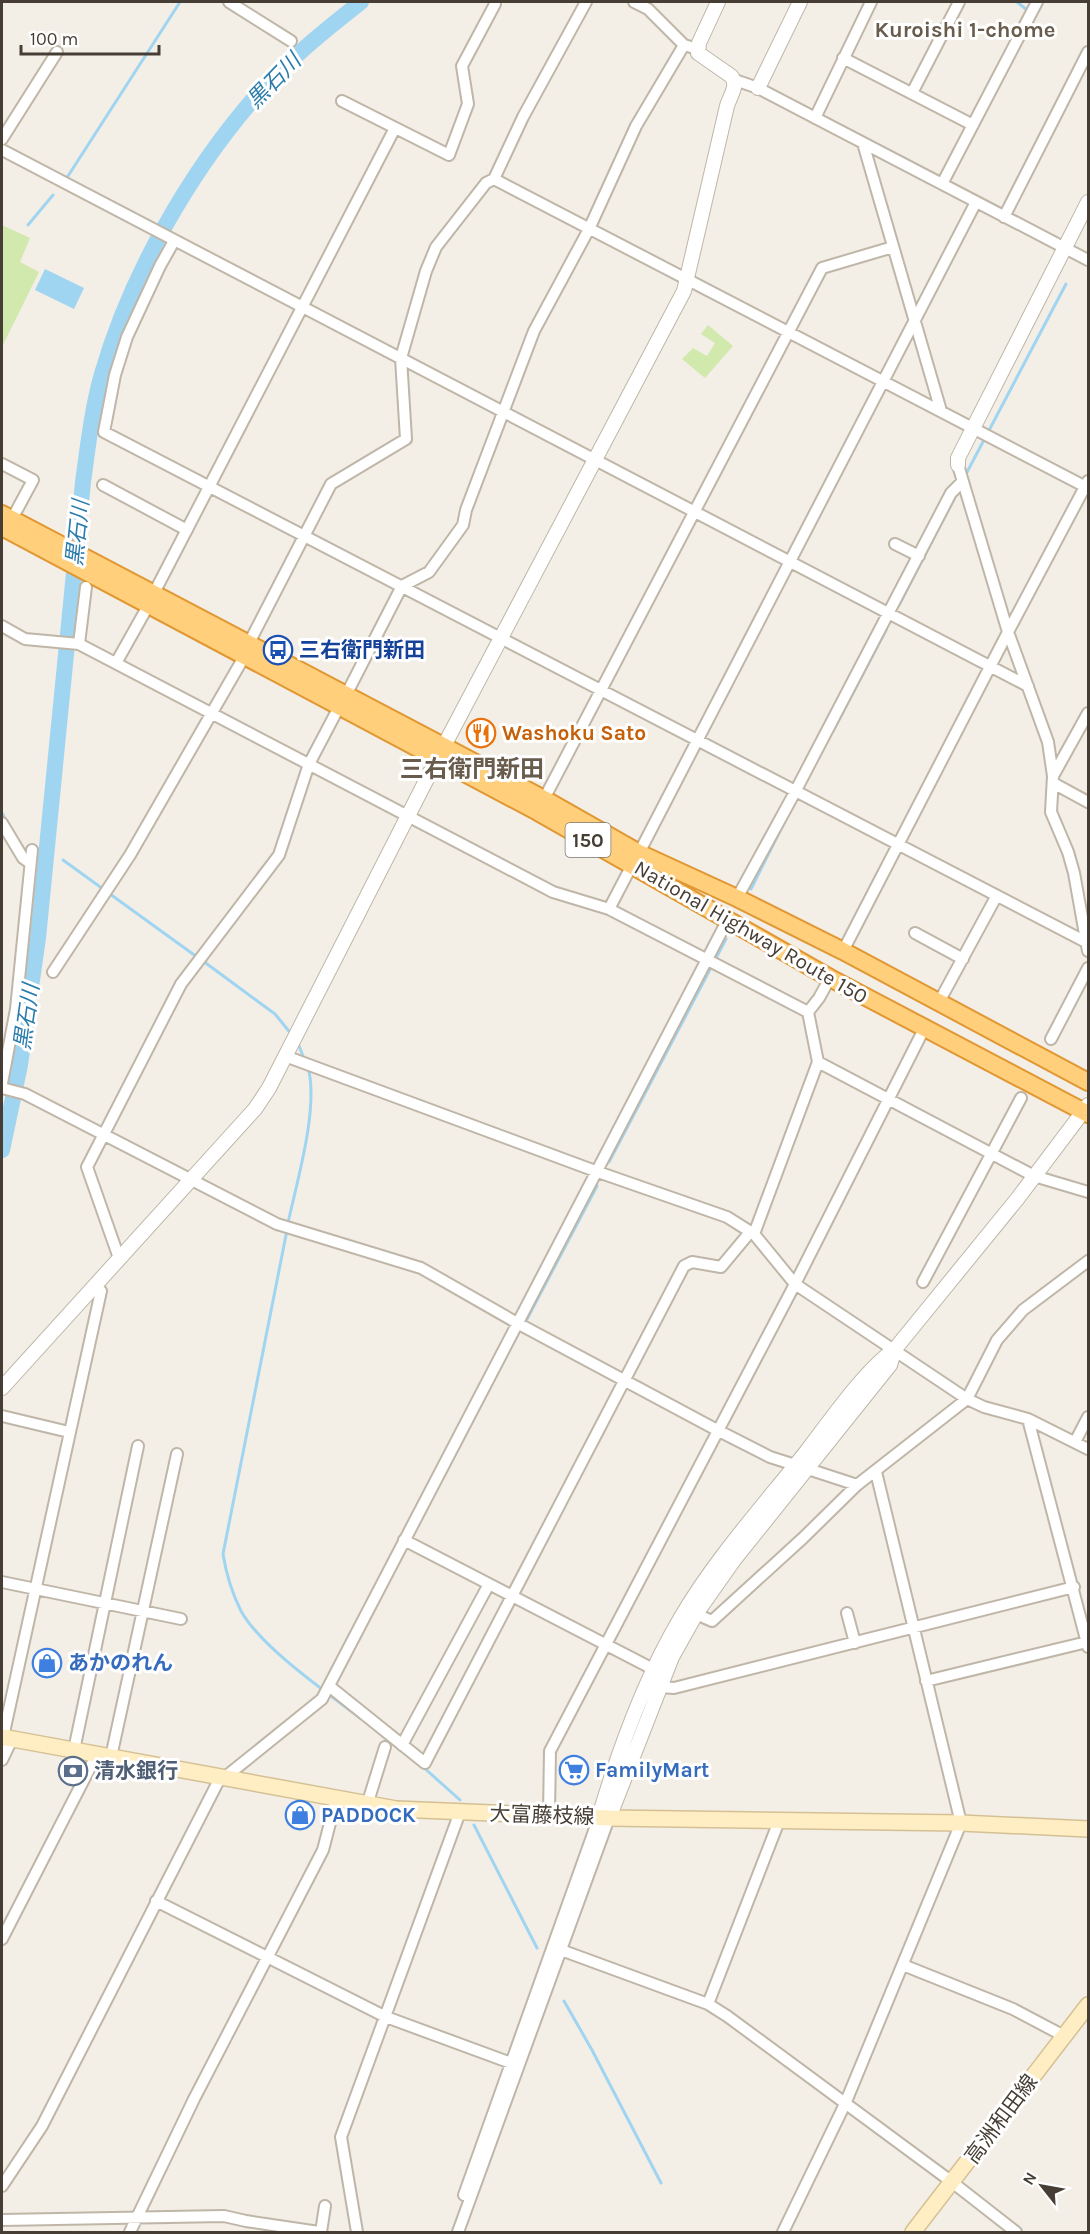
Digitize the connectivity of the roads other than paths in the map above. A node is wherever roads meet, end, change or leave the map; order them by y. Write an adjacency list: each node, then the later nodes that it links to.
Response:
1 (229, 2): 11 (street)
2 (586, 2): 26 (street)
3 (634, 2): 10 (street)
4 (718, 2): 12 (street)
5 (800, 2): 17 (street)
6 (871, 2): 15 (street)
7 (959, 2): 18 (street)
8 (1037, 2): 21 (street)
9 (495, 3): 22 (street)
10 (650, 5): 12 (street)
11 (291, 41)
12 (691, 47): 16 (street); 31 (street)
13 (57, 52): 23 (street)
14 (1089, 52): 30 (street)
15 (843, 58): 18 (street); 20 (street)
16 (735, 80): 17 (street); 36 (street)
17 (758, 88): 20 (street)
18 (912, 93): 21 (street)
19 (342, 101): 22 (street)
20 (815, 118): 24 (street)
21 (974, 125): 27 (street)
22 (395, 128): 37 (street)
23 (2, 139)
24 (862, 143): 27 (street); 33 (street)
25 (2, 150): 32 (street)
26 (494, 179): 31 (street); 40 (street)
27 (942, 184): 28 (street)
28 (976, 202): 30 (street); 38 (street)
29 (1089, 202): 34 (street)
30 (1004, 217): 34 (street)
31 (589, 229): 36 (street); 43 (street)
32 (172, 240): 37 (street); 51 (street)
33 (893, 247): 38 (street); 39 (street)
34 (1065, 248): 35 (street); 44 (street)
35 (1089, 260)
36 (687, 280): 39 (street); 45 (street)
37 (302, 307): 40 (street); 51 (street)
38 (915, 322): 41 (street); 42 (street)
39 (788, 333): 41 (street); 52 (street)
40 (401, 358): 43 (street); 55 (street)
41 (884, 381): 42 (street); 58 (street)
42 (941, 411): 44 (street)
43 (502, 413): 45 (street); 60 (street)
44 (983, 433): 47 (street); 50 (street)
45 (595, 460): 52 (street); 65 (street)
46 (2, 464): 53 (street)
47 (958, 465): 48 (street)
48 (962, 482): 57 (street); 64 (street)
49 (103, 485): 54 (street)
50 (1088, 485): 64 (street)
51 (210, 486): 54 (street); 55 (street)
52 (696, 512): 58 (street); 71 (street)
53 (5, 526): 59 (highway, National Highway Route 150 / 150)
54 (187, 530): 61 (street)
55 (305, 535): 60 (street); 67 (street)
56 (895, 544): 57 (street)
57 (919, 556): 62 (street)
58 (789, 562): 62 (street); 75 (street)
59 (86, 573): 61 (highway, National Highway Route 150 / 150); 66 (street)
60 (402, 586): 65 (street); 72 (street)
61 (150, 600): 67 (highway, National Highway Route 150 / 150); 68 (street)
62 (889, 613): 69 (street); 79 (street)
63 (2, 626): 66 (street)
64 (1008, 632): 69 (street); 70 (street)
65 (502, 638): 71 (street); 76 (street)
66 (79, 644): 68 (street)
67 (246, 650): 72 (highway, National Highway Route 150 / 150); 74 (street)
68 (116, 663): 74 (street)
69 (990, 667): 70 (street); 84 (street)
70 (1028, 686): 78 (street)
71 (601, 691): 75 (street); 80 (street)
72 (343, 701): 76 (highway, National Highway Route 150 / 150); 77 (street)
73 (1089, 713): 78 (street)
74 (212, 714): 77 (street); 96 (street)
75 (698, 741): 79 (street); 85 (street)
76 (441, 753): 80 (highway, National Highway Route 150 / 150); 82 (street); 85 (highway, National Highway Route 150 / 150)
77 (309, 764): 82 (street); 110 (street)
78 (1053, 780): 81 (street); 91 (street)
79 (795, 792): 84 (street); 87 (street)
80 (544, 799): 85 (highway, National Highway Route 150 / 150)
81 (1089, 802)
82 (408, 817): 88 (street); 102 (street)
83 (2, 824): 105 (street)
84 (898, 846): 86 (street); 92 (street)
85 (636, 859): 87 (highway, National Highway Route 150 / 150); 88 (street); 89 (highway, National Highway Route 150 / 150)
86 (996, 897): 91 (street); 93 (street)
87 (737, 898): 92 (highway, National Highway Route 150 / 150)
88 (609, 909): 94 (street)
89 (728, 921): 94 (street); 97 (highway, National Highway Route 150 / 150)
90 (915, 933): 93 (street)
91 (1087, 947)
92 (843, 951): 98 (highway, National Highway Route 150 / 150)
93 (963, 959): 98 (street)
94 (711, 962): 99 (street); 112 (street)
95 (1089, 968): 101 (street)
96 (53, 972)
97 (830, 978): 99 (street); 100 (highway, National Highway Route 150 / 150)
98 (939, 1002): 104 (highway, National Highway Route 150 / 150)
99 (808, 1012): 103 (street)
100 (924, 1029): 108 (street); 109 (highway, National Highway Route 150 / 150)
101 (1051, 1039)
102 (285, 1056): 112 (street); 114 (street)
103 (818, 1062): 108 (street); 116 (street)
104 (1089, 1082)
105 (2, 1083)
106 (2, 1088): 110 (street)
107 (1021, 1098): 111 (street)
108 (887, 1100): 111 (street); 120 (street)
109 (1087, 1110): 113 (street)
110 (104, 1136): 114 (street); 117 (street)
111 (991, 1153): 113 (street); 119 (street)
112 (598, 1172): 116 (street); 122 (street)
113 (1034, 1176): 115 (street); 123 (street)
114 (189, 1180): 117 (street); 122 (street)
115 (1089, 1192)
116 (753, 1232): 120 (street); 124 (street)
117 (119, 1258): 121 (street)
118 (1089, 1261): 126 (street)
119 (923, 1282)
120 (795, 1284): 123 (street); 130 (street)
121 (94, 1285): 125 (street); 131 (street)
122 (519, 1324): 124 (street); 139 (street)
123 (895, 1349): 126 (street); 136 (street)
124 (623, 1380): 130 (street); 144 (street)
125 (2, 1388)
126 (967, 1399): 129 (street); 137 (street)
127 (2, 1416): 131 (street)
128 (1089, 1416): 132 (street)
129 (1028, 1419): 132 (street); 142 (street)
130 (717, 1430): 136 (street); 154 (street)
131 (69, 1432): 143 (street)
132 (1075, 1442): 134 (street)
133 (138, 1446): 146 (street)
134 (1089, 1449)
135 (177, 1454): 147 (street)
136 (802, 1467): 138 (street); 149 (street); 155 (street)
137 (876, 1472): 138 (street); 151 (street)
138 (856, 1485): 149 (street)
139 (404, 1540): 141 (street); 158 (street)
140 (2, 1582): 143 (street)
141 (489, 1584): 144 (street); 160 (street)
142 (1074, 1587): 145 (street); 151 (street)
143 (35, 1590): 146 (street); 159 (street)
144 (511, 1595): 154 (street); 160 (street)
145 (1083, 1600): 153 (street)
146 (105, 1604): 147 (street); 162 (street)
147 (143, 1611): 150 (street); 163 (street)
148 (847, 1613): 152 (street)
149 (696, 1614): 157 (street)
150 (182, 1619)
151 (913, 1628): 152 (street); 156 (street)
152 (855, 1643): 157 (street)
153 (1088, 1644): 156 (street)
154 (606, 1645): 155 (street); 169 (street)
155 (653, 1669): 170 (street)
156 (926, 1681): 172 (street)
157 (660, 1687): 170 (street)
158 (327, 1690): 160 (street); 165 (street)
159 (6, 1737): 162 (main road, 大富藤枝線); 164 (street)
160 (402, 1745)
161 (385, 1747): 167 (street)
162 (75, 1750): 163 (main road, 大富藤枝線)
163 (104, 1756): 165 (main road, 大富藤枝線); 175 (street)
164 (2, 1760)
165 (222, 1778): 166 (main road, 大富藤枝線); 174 (street)
166 (336, 1800): 167 (main road, 大富藤枝線); 177 (street)
167 (367, 1805): 168 (main road, 大富藤枝線)
168 (460, 1812): 169 (main road, 大富藤枝線); 181 (street)
169 (549, 1814): 170 (main road, 大富藤枝線)
170 (604, 1817): 171 (main road, 大富藤枝線); 176 (street); 183 (street)
171 (779, 1821): 172 (main road, 大富藤枝線); 179 (street)
172 (961, 1823): 173 (main road, 大富藤枝線); 178 (street)
173 (1089, 1829)
174 (156, 1901): 177 (street); 186 (street)
175 (2, 1939)
176 (561, 1950): 179 (street); 197 (street)
177 (268, 1957): 181 (street); 188 (street)
178 (903, 1965): 182 (street); 184 (street)
179 (708, 2004): 184 (street)
180 (1089, 2005): 182 (main road, 高洲和田線)
181 (386, 2017): 183 (street); 195 (street)
182 (1064, 2037): 185 (main road, 高洲和田線)
183 (511, 2063): 196 (street)
184 (845, 2104): 185 (street); 198 (street)
185 (952, 2182): 199 (main road, 高洲和田線); 200 (street)
186 (2, 2186)
187 (325, 2206): 194 (street)
188 (135, 2219): 189 (street); 190 (street); 192 (street)
189 (2, 2220)
190 (246, 2221): 191 (street); 193 (street)
191 (298, 2231): 194 (street)
192 (130, 2232)
193 (243, 2232)
194 (320, 2232)
195 (357, 2232)
196 (453, 2232)
197 (458, 2232)
198 (783, 2232)
199 (913, 2232)
200 (1016, 2232)

